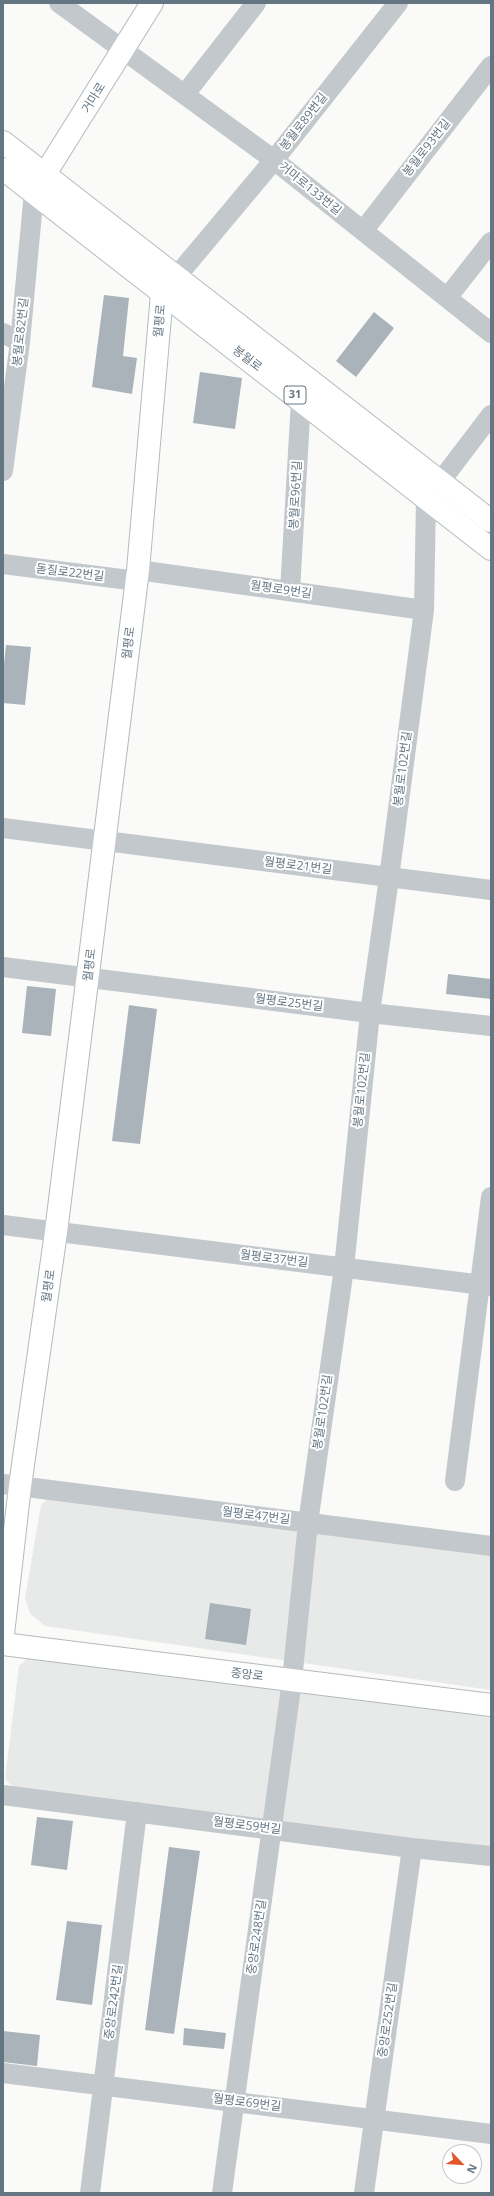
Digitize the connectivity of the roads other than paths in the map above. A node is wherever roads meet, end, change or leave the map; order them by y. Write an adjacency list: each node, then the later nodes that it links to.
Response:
1 (59, 3): 5 (street, 거마로133번길)
2 (152, 3): 5 (main road, 거마로)
3 (256, 3): 7 (street)
4 (398, 3): 9 (street, 봉월로89번길)
5 (123, 51): 7 (street, 거마로133번길); 11 (main road, 거마로)
6 (491, 66): 13 (street, 봉월로93번길)
7 (185, 94): 9 (street, 거마로133번길)
8 (3, 142): 11 (main road)
9 (274, 160): 13 (street, 거마로133번길); 15 (street, 봉월로89번길)
10 (3, 169): 12 (main road, 봉월로 / 31)
11 (46, 174): 12 (main road, 거마로); 15 (main road)
12 (34, 192): 16 (main road, 봉월로 / 31); 20 (street, 봉월로82번길)
13 (363, 231): 17 (street, 거마로133번길)
14 (491, 242): 17 (street)
15 (177, 277): 16 (street, 봉월로89번길); 24 (main road)
16 (162, 294): 21 (main road, 봉월로 / 31); 30 (main road, 월평로)
17 (447, 298): 19 (street, 거마로133번길)
18 (3, 332): 20 (street)
19 (491, 333)
20 (20, 342): 23 (street, 봉월로82번길)
21 (301, 400): 25 (main road, 봉월로 / 31); 31 (street, 봉월로96번길)
22 (491, 415): 24 (street)
23 (3, 471)
24 (440, 482): 26 (main road)
25 (426, 500): 27 (main road, 봉월로 / 31); 32 (street, 봉월로102번길)
26 (489, 519): 27 (main road)
27 (474, 536): 28 (main road, 봉월로 / 31)
28 (491, 550)
29 (3, 564): 30 (street, 돋질로22번길)
30 (138, 576): 31 (street, 월평로9번길); 34 (main road, 월평로)
31 (290, 591): 32 (street, 월평로9번길)
32 (424, 610): 35 (street, 봉월로102번길)
33 (3, 828): 34 (street, 월평로21번길)
34 (105, 841): 35 (street, 월평로21번길); 38 (main road, 월평로)
35 (390, 878): 36 (street, 월평로21번길); 39 (street, 봉월로102번길)
36 (491, 890)
37 (3, 967): 38 (street, 월평로25번길)
38 (88, 979): 39 (street, 월평로25번길); 43 (main road, 월평로)
39 (370, 1013): 40 (street, 월평로25번길); 44 (street, 봉월로102번길)
40 (491, 1026)
41 (491, 1197): 45 (street)
42 (3, 1225): 43 (street, 월평로37번길)
43 (56, 1232): 44 (street, 월평로37번길); 47 (main road, 월평로)
44 (344, 1268): 45 (street, 월평로37번길); 48 (street, 봉월로102번길)
45 (485, 1286): 46 (street)
46 (455, 1481)
47 (12, 1485): 48 (street, 월평로47번길); 50 (main road, 월평로)
48 (308, 1523): 49 (street, 월평로47번길); 52 (street, 봉월로102번길)
49 (491, 1546)
50 (3, 1634)
51 (3, 1644): 52 (main road, 중앙로)
52 (292, 1680): 53 (main road, 중앙로); 56 (street, 중앙로248번길)
53 (491, 1705)
54 (3, 1795): 55 (street, 월평로59번길)
55 (137, 1812): 56 (street, 월평로59번길); 60 (street, 중앙로242번길)
56 (271, 1829): 57 (street, 월평로59번길); 61 (street, 중앙로248번길)
57 (412, 1848): 58 (street, 월평로59번길); 62 (street, 중앙로252번길)
58 (491, 1856)
59 (3, 2073): 60 (street, 월평로69번길)
60 (104, 2085): 61 (street, 월평로69번길); 64 (street, 중앙로242번길)
61 (234, 2102): 62 (street, 월평로69번길); 65 (street, 중앙로248번길)
62 (374, 2119): 63 (street, 월평로69번길); 66 (street, 중앙로252번길)
63 (491, 2134)
64 (90, 2193)
65 (222, 2193)
66 (364, 2193)

